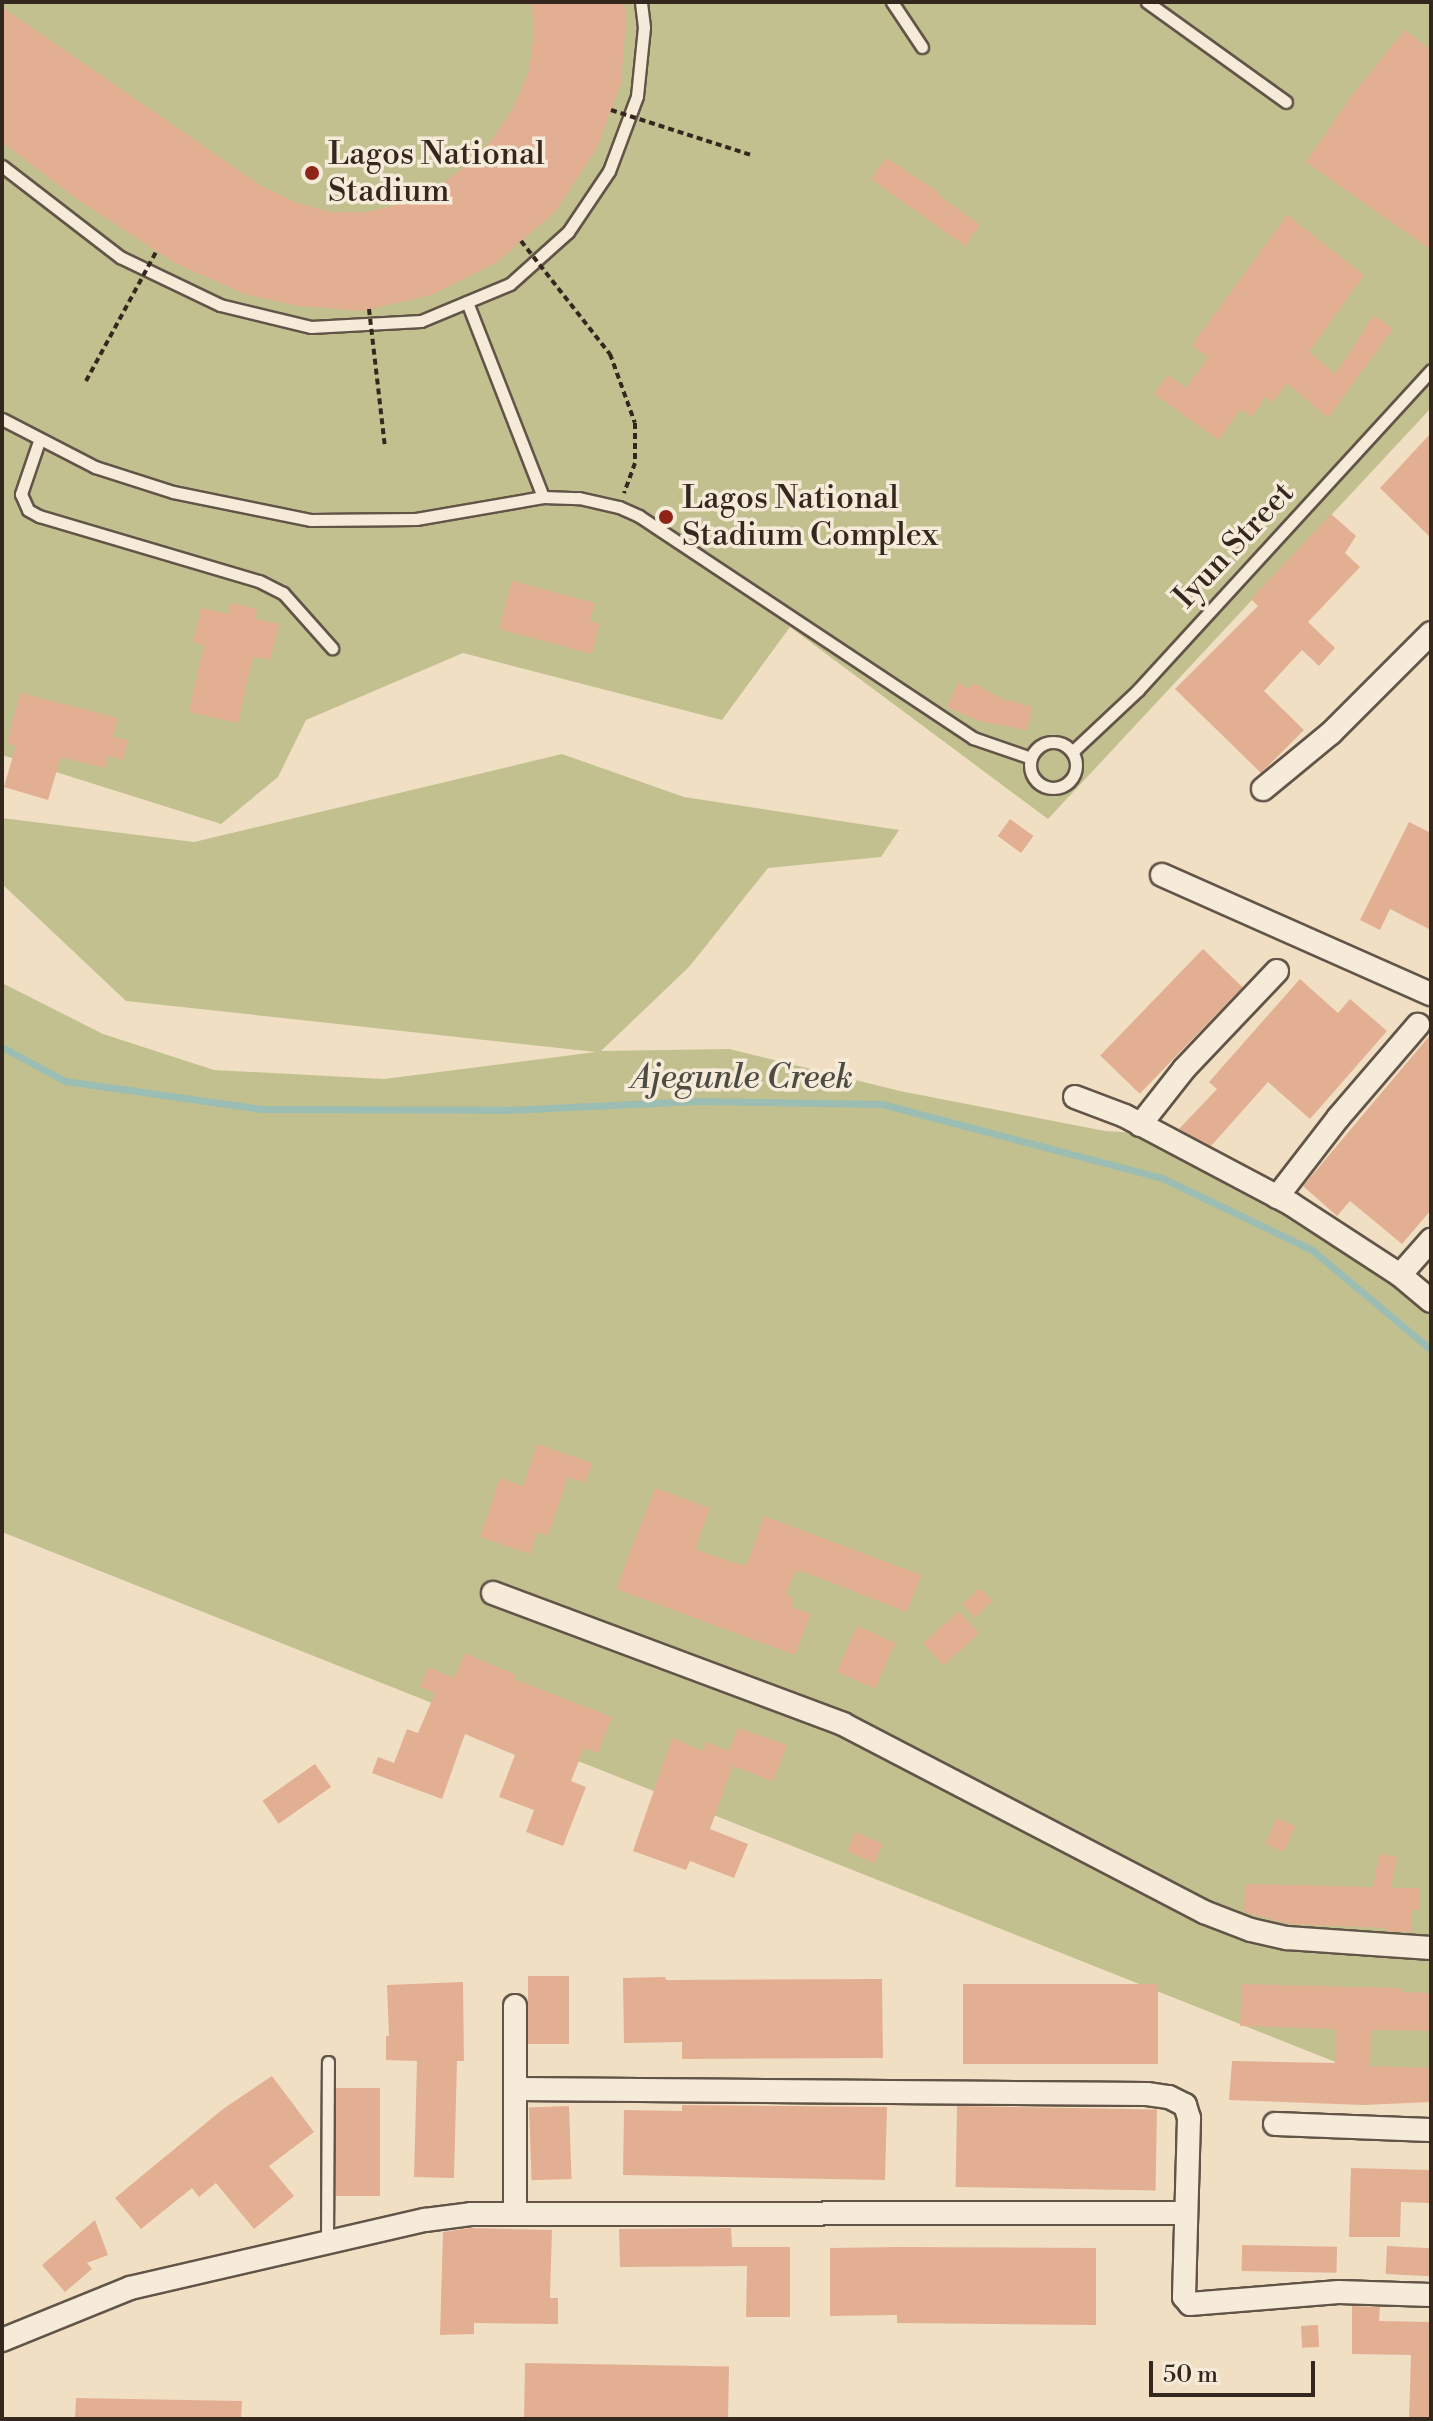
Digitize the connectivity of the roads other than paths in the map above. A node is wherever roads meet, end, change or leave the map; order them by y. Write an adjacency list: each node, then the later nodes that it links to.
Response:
1 (641, 2): 7 (lane)
2 (892, 2): 4 (lane)
3 (1147, 2): 5 (lane)
4 (922, 47)
5 (1286, 102)
6 (2, 166): 7 (lane)
7 (467, 302): 11 (lane)
8 (1431, 370): 14 (lane, Iyun Street)
9 (2, 419): 10 (lane)
10 (39, 441): 11 (lane); 13 (lane)
11 (543, 497): 15 (lane)
12 (1431, 633): 16 (street)
13 (332, 648)
14 (1072, 752): 15 (lane); 15 (lane)
15 (1031, 758)
16 (1263, 789)
17 (1162, 875): 19 (street)
18 (1277, 971): 22 (street)
19 (1431, 994)
20 (1418, 1025): 23 (street)
21 (1075, 1097): 22 (street)
22 (1140, 1125): 23 (street)
23 (1277, 1197): 25 (street)
24 (1431, 1240): 25 (street)
25 (1400, 1275): 26 (street)
26 (1431, 1301)
27 (493, 1593): 28 (street)
28 (1431, 1948)
29 (515, 2006): 31 (street)
30 (328, 2062): 36 (lane)
31 (515, 2089): 34 (street); 35 (street)
32 (1275, 2124): 33 (street)
33 (1431, 2130)
34 (515, 2212): 35 (street); 36 (street)
35 (1185, 2213): 37 (street)
36 (327, 2242): 38 (street)
37 (1431, 2295)
38 (2, 2340)

